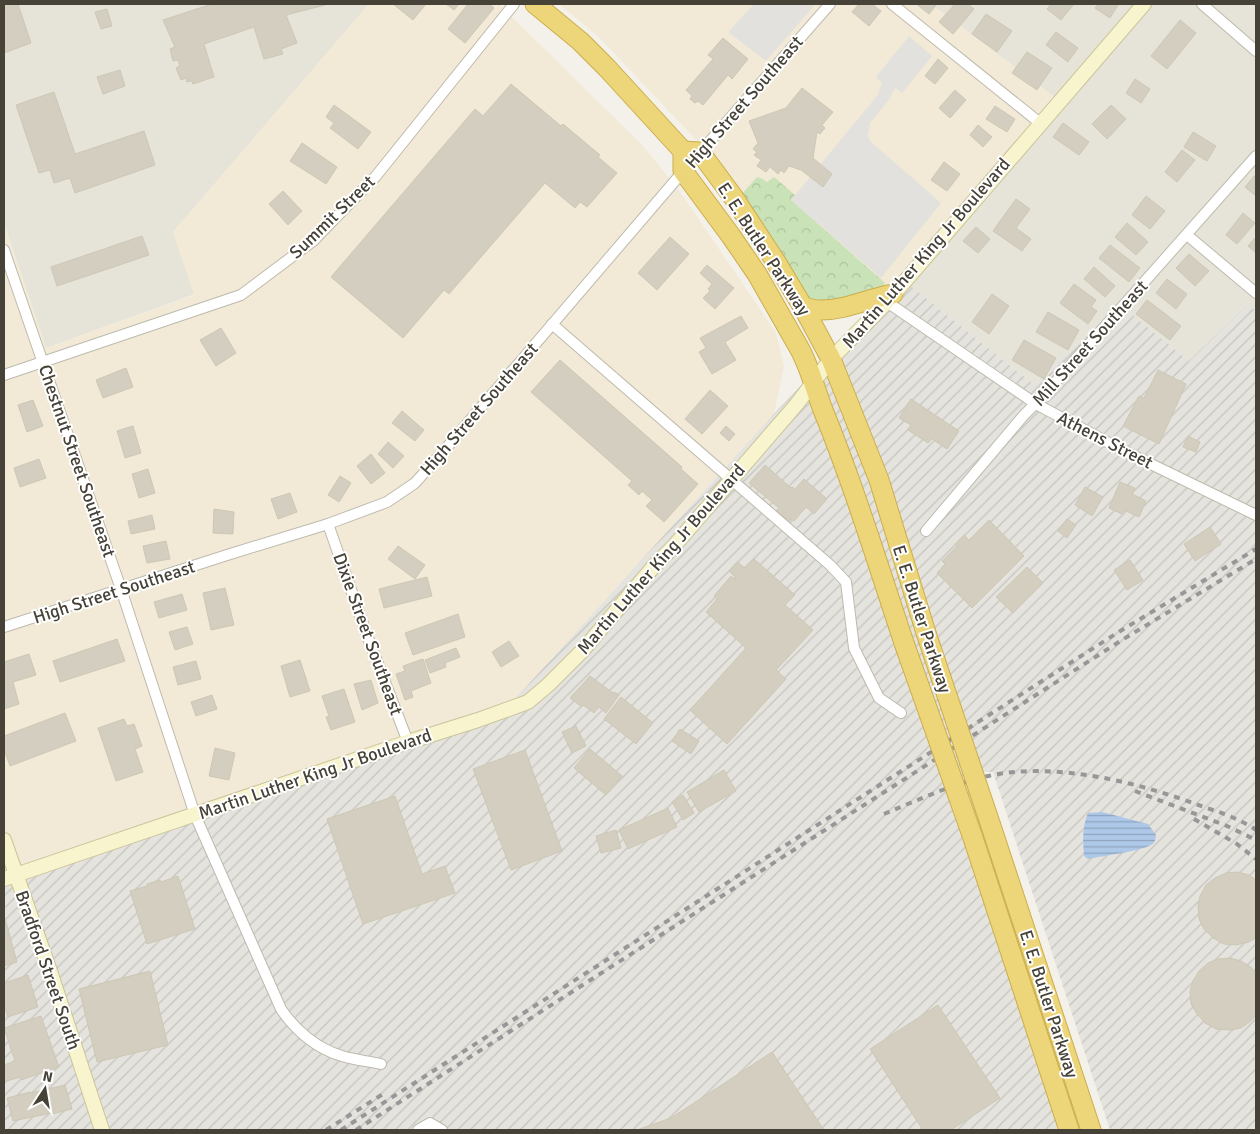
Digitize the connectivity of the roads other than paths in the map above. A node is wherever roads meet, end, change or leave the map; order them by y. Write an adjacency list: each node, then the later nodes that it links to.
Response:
1 (514, 4): 19 (street, Summit Street)
2 (535, 4): 9 (highway, E. E. Butler Parkway)
3 (830, 4): 9 (street, High Street Southeast)
4 (892, 4): 8 (street)
5 (1144, 4): 8 (main road, Martin Luther King Jr Boulevard)
6 (1202, 4): 7 (street)
7 (1256, 51)
8 (1040, 123): 15 (main road, Martin Luther King Jr Boulevard)
9 (691, 152): 11 (highway); 16 (highway, E. E. Butler Parkway)
10 (1256, 156): 12 (street, Mill Street Southeast)
11 (683, 171): 17 (street, High Street Southeast); 21 (highway, E. E. Butler Parkway)
12 (1188, 235): 14 (street); 22 (street, Mill Street Southeast)
13 (4, 250): 19 (street, Chestnut Street Southeast)
14 (1256, 293)
15 (890, 298): 16 (highway); 18 (main road, Martin Luther King Jr Boulevard); 22 (street, Athens Street)
16 (803, 307): 18 (highway, E. E. Butler Parkway)
17 (552, 324): 23 (street); 25 (street, High Street Southeast)
18 (831, 359): 21 (main road, Martin Luther King Jr Boulevard); 39 (highway, E. E. Butler Parkway, bridge)
19 (43, 362): 20 (street, Summit Street); 27 (street, Chestnut Street Southeast)
20 (4, 375)
21 (812, 383): 23 (main road, Martin Luther King Jr Boulevard); 38 (highway, E. E. Butler Parkway, bridge)
22 (1036, 404): 24 (street, Athens Street); 26 (street, Mill Street Southeast)
23 (730, 480): 29 (street); 30 (main road, Martin Luther King Jr Boulevard)
24 (1256, 515)
25 (328, 524): 27 (street, High Street Southeast); 30 (street, Dixie Street Southeast)
26 (926, 531)
27 (121, 589): 28 (street, High Street Southeast); 31 (street, Chestnut Street Southeast)
28 (4, 627)
29 (901, 713)
30 (408, 742): 31 (main road, Martin Luther King Jr Boulevard)
31 (195, 815): 33 (main road, Martin Luther King Jr Boulevard); 34 (street, Chestnut Street Southeast)
32 (4, 840): 33 (main road, Bradford Street South)
33 (10, 877): 35 (main road, Bradford Street South)
34 (381, 1064)
35 (102, 1130)
36 (418, 1130): 37 (street)
37 (442, 1130)
38 (1069, 1130)
39 (1091, 1130)

